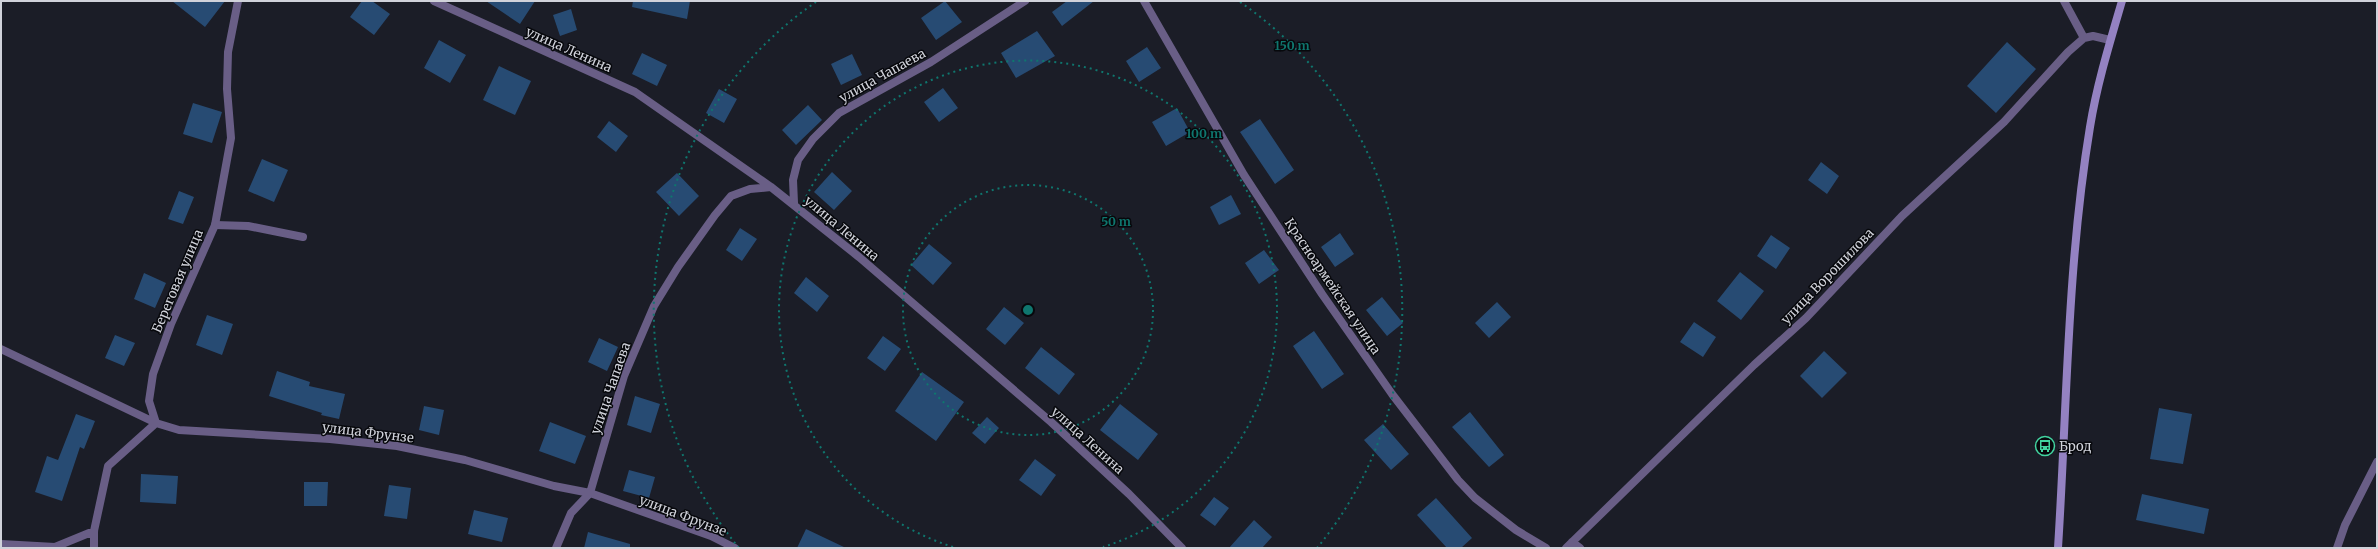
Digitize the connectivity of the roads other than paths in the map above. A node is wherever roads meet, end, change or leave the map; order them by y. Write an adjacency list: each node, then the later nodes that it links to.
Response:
1 (238, 1): 11 (street, Береговая улица)
2 (434, 1): 9 (street, улица Ленина)
3 (1025, 1): 10 (street, улица Чапаева)
4 (1144, 1): 24 (street, Красноармейская улица)
5 (2064, 1): 7 (street)
6 (2122, 1): 8 (main road)
7 (2084, 38): 8 (street); 19 (street, улица Ворошилова)
8 (2110, 40): 26 (main road)
9 (772, 187): 10 (street, улица Ленина); 16 (street, улица Чапаева)
10 (794, 203): 23 (street, улица Ленина)
11 (215, 225): 12 (street); 14 (street, Береговая улица)
12 (303, 236)
13 (1, 349): 14 (street, улица Фрунзе)
14 (156, 423): 16 (street, улица Фрунзе); 17 (street)
15 (2377, 462): 27 (street)
16 (590, 493): 21 (street, улица Чапаева); 22 (street, улица Фрунзе)
17 (94, 531): 18 (street); 20 (street)
18 (1, 544)
19 (1569, 545): 25 (street)
20 (94, 548)
21 (556, 548)
22 (735, 548)
23 (1182, 548)
24 (1546, 548)
25 (1580, 548)
26 (2058, 548)
27 (2337, 548)

